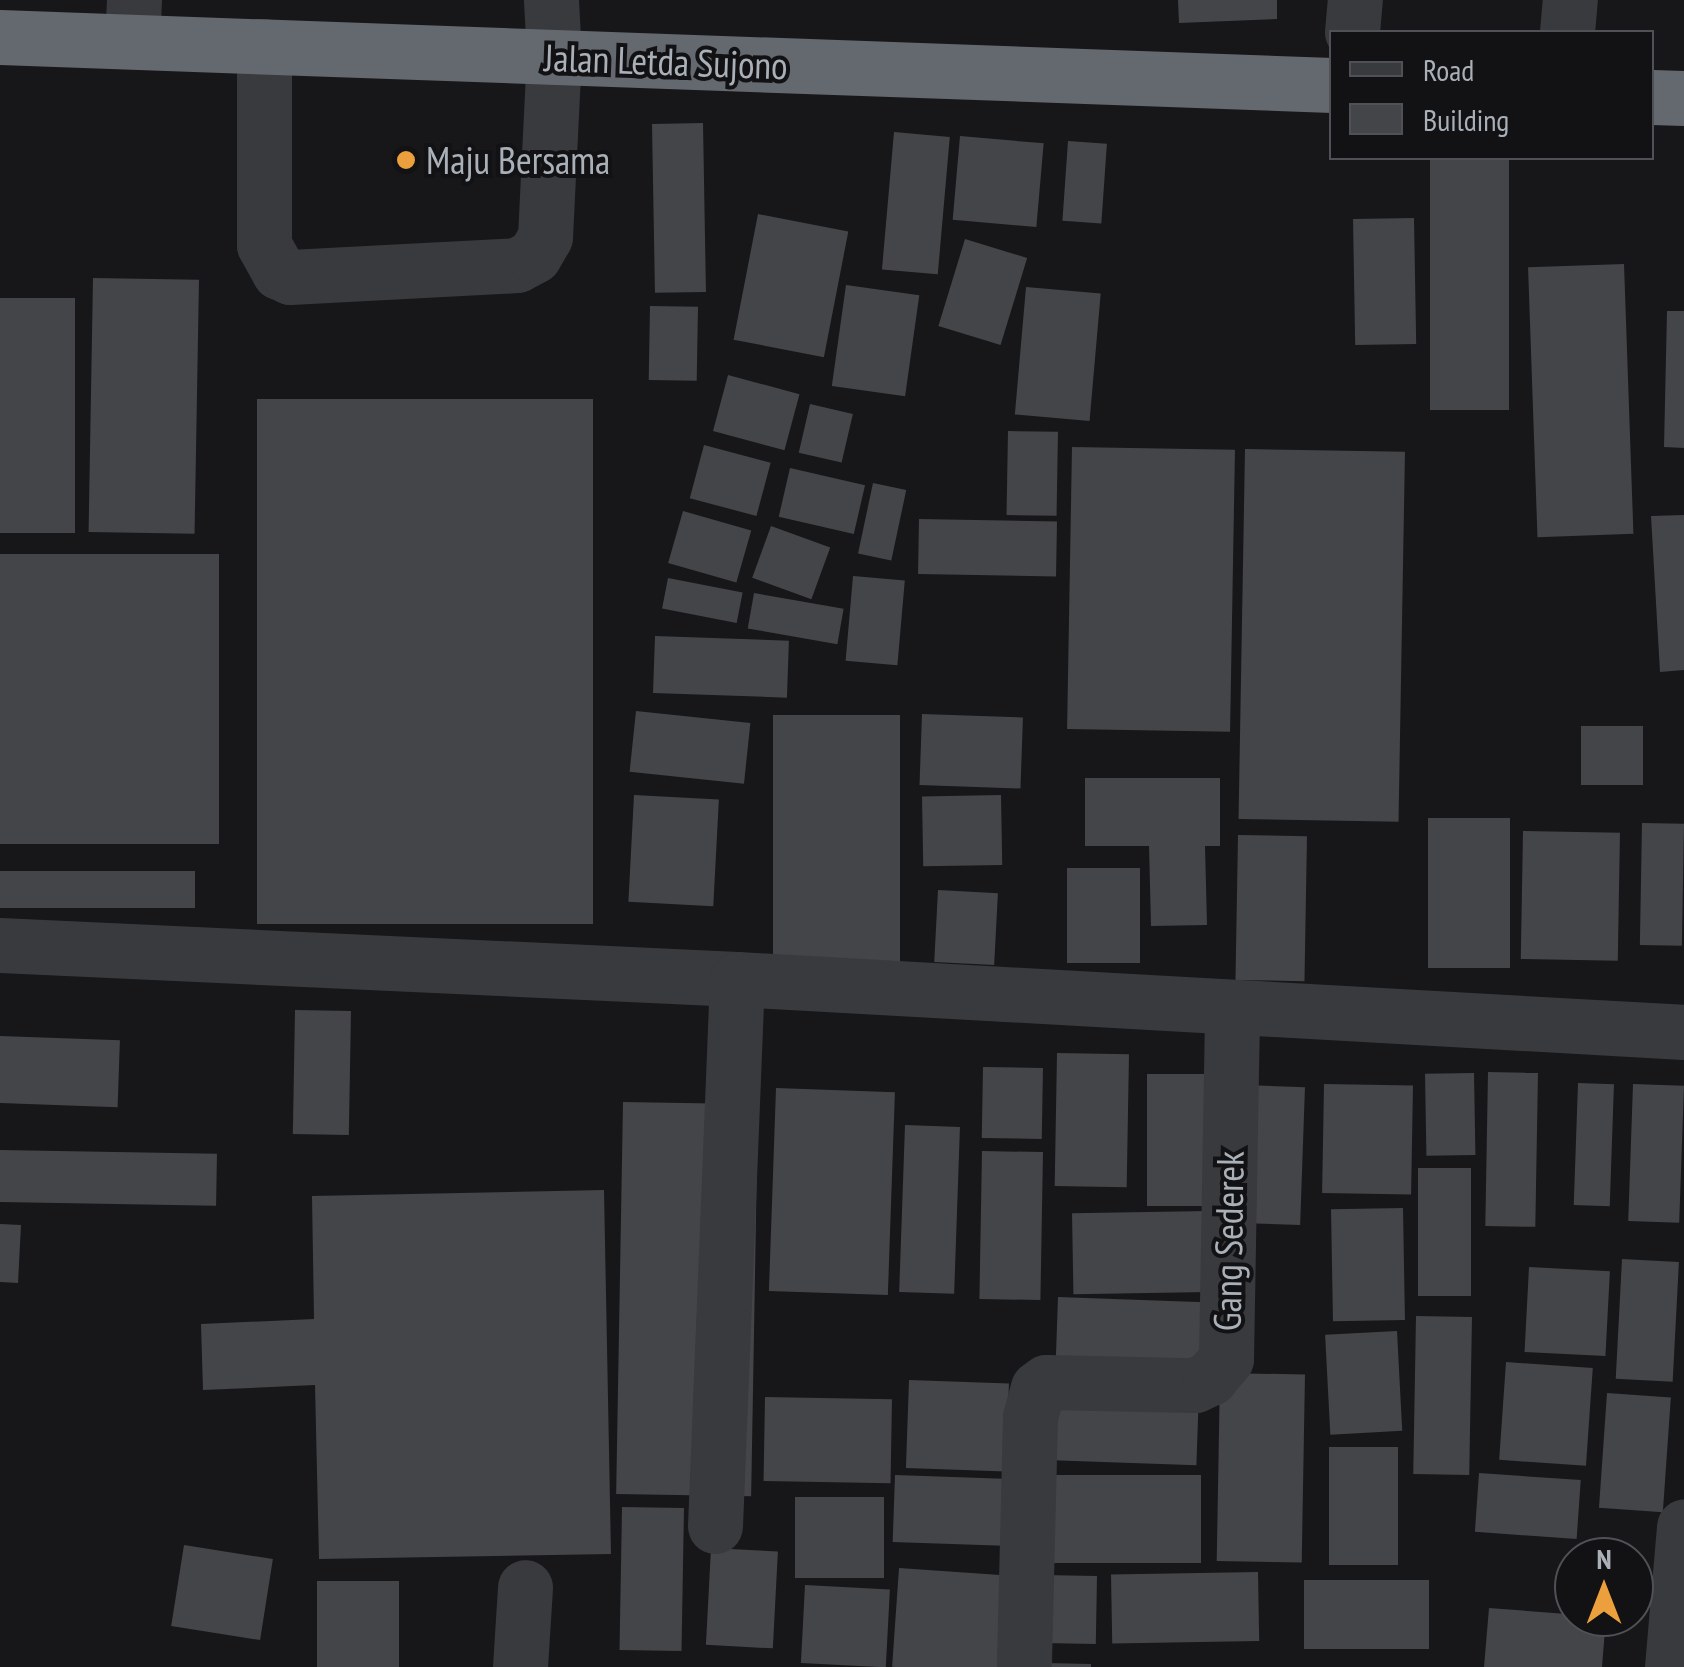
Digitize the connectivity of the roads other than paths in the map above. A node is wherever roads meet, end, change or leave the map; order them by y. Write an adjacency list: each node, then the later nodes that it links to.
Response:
1 (551, 0): 9 (street)
2 (1355, 0): 5 (street)
3 (1570, 0): 6 (street)
4 (133, 21): 7 (highway, Jalan Letda Sujono); 8 (highway, Jalan Letda Sujono)
5 (1352, 30)
6 (1567, 30)
7 (0, 36)
8 (264, 46): 9 (highway, Jalan Letda Sujono); 9 (street)
9 (554, 56): 10 (highway, Jalan Letda Sujono)
10 (1329, 85)
11 (1654, 97): 12 (highway)
12 (1684, 98)
13 (0, 945): 14 (street)
14 (737, 980): 15 (street); 17 (street)
15 (1232, 1007): 16 (street); 20 (street, Gang Sederek)
16 (1684, 1032)
17 (715, 1526)
18 (1684, 1527): 22 (street)
19 (525, 1587): 21 (street)
20 (1024, 1662)
21 (520, 1667)
22 (1672, 1667)

